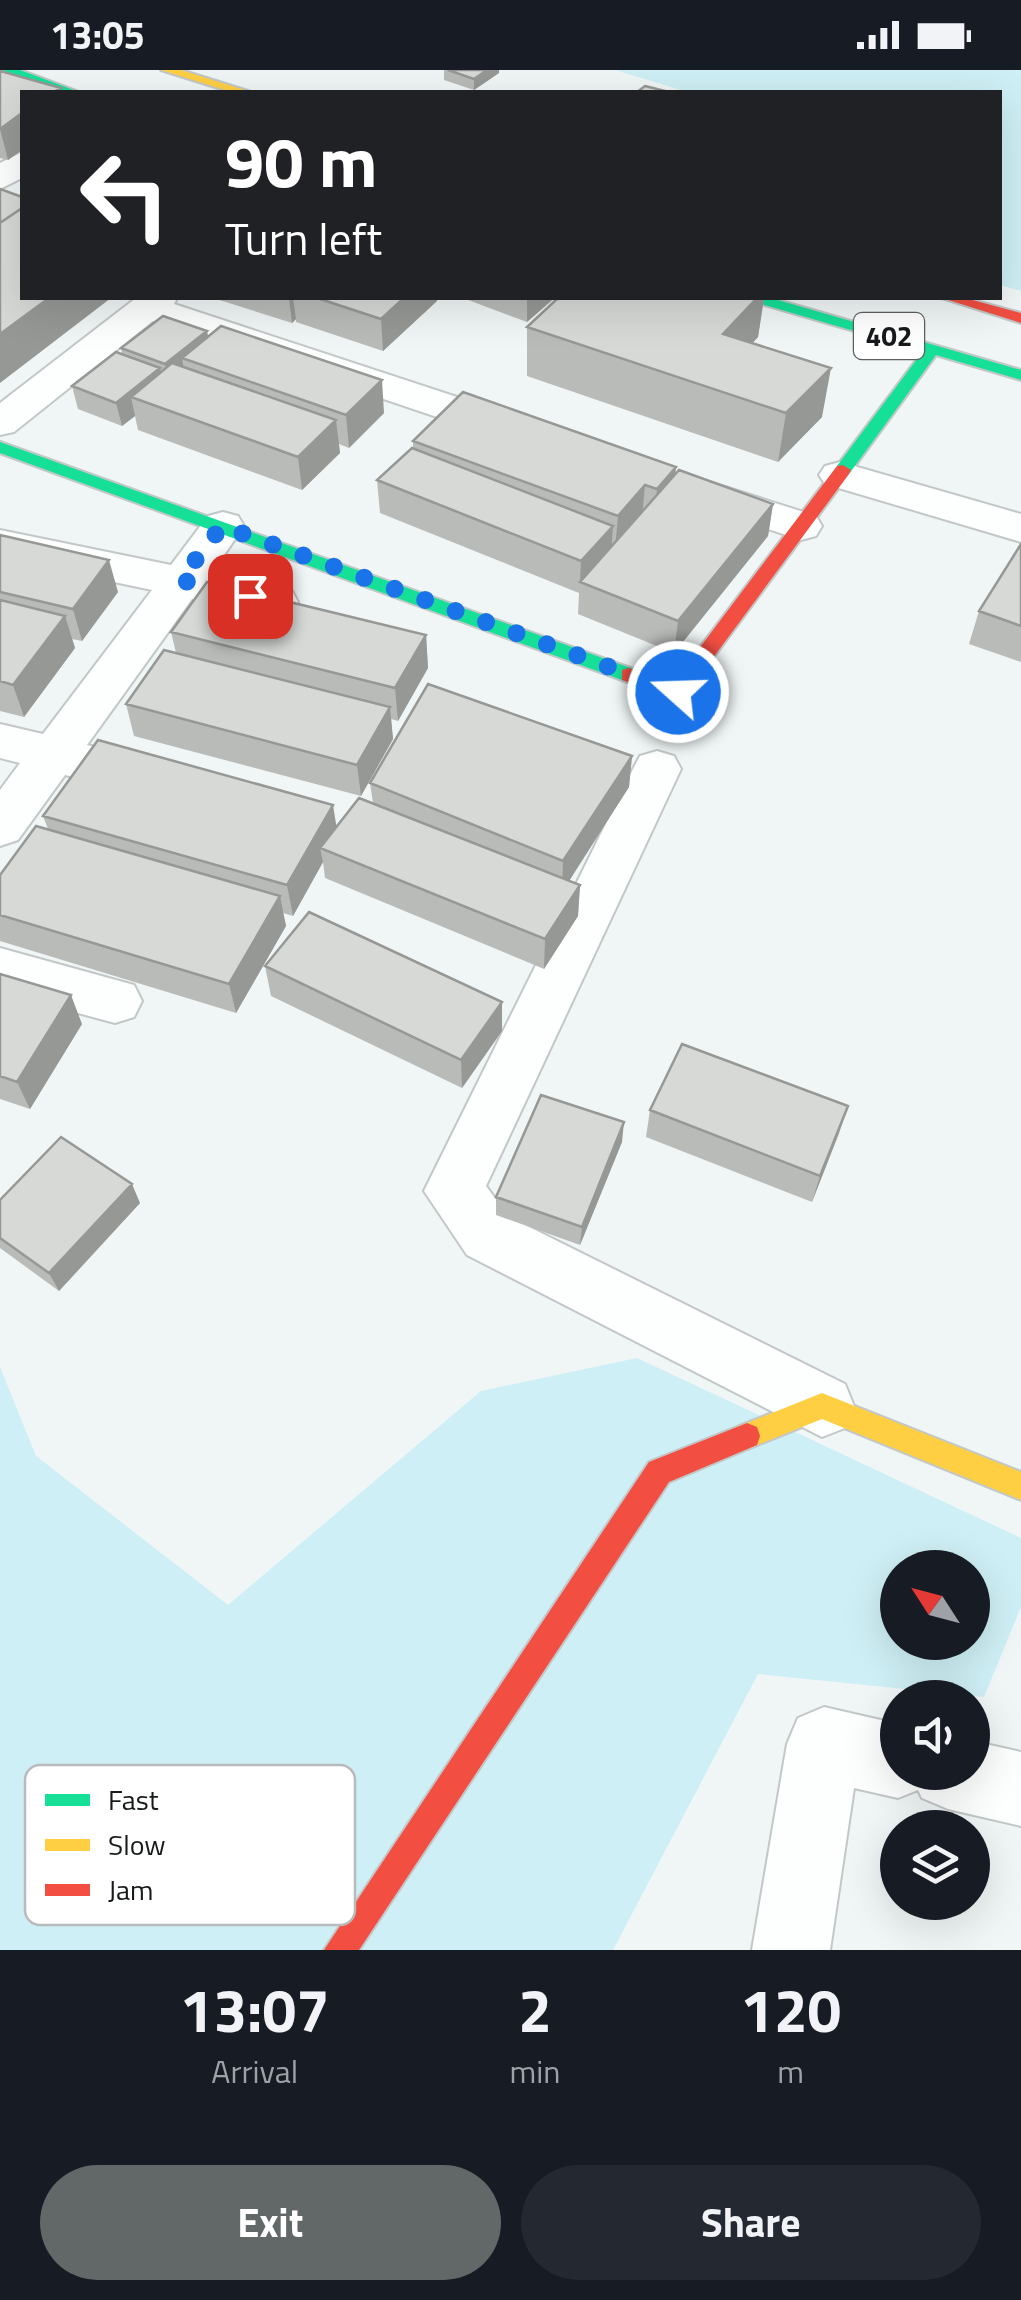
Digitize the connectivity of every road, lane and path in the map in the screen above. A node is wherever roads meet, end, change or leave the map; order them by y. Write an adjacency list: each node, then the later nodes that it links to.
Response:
1 (8, 70): 3 (street)
2 (167, 70): 4 (street)
3 (66, 90)
4 (237, 90)
5 (763, 300): 9 (street, 402)
6 (957, 300): 8 (street, 402)
7 (153, 302): 11 (street); 12 (street)
8 (1021, 318)
9 (933, 350): 10 (street, 402); 14 (street)
10 (1021, 375)
11 (0, 423)
12 (558, 444)
13 (0, 447): 16 (street)
14 (840, 475): 17 (street); 18 (street)
15 (670, 482): 17 (street)
16 (222, 526): 17 (street); 20 (street)
17 (801, 526)
18 (1021, 528)
19 (0, 544): 20 (street)
20 (180, 580): 21 (street); 23 (street)
21 (352, 619)
22 (0, 741): 23 (street)
23 (52, 754): 25 (street); 26 (street)
24 (656, 769): 29 (street)
25 (129, 772)
26 (0, 828)
27 (0, 970): 28 (street)
28 (115, 1002)
29 (822, 1406): 30 (street); 34 (street)
30 (1021, 1486)
31 (880, 1757): 35 (street)
32 (990, 1782): 33 (street)
33 (1021, 1790)
34 (340, 1950)
35 (790, 1950)

